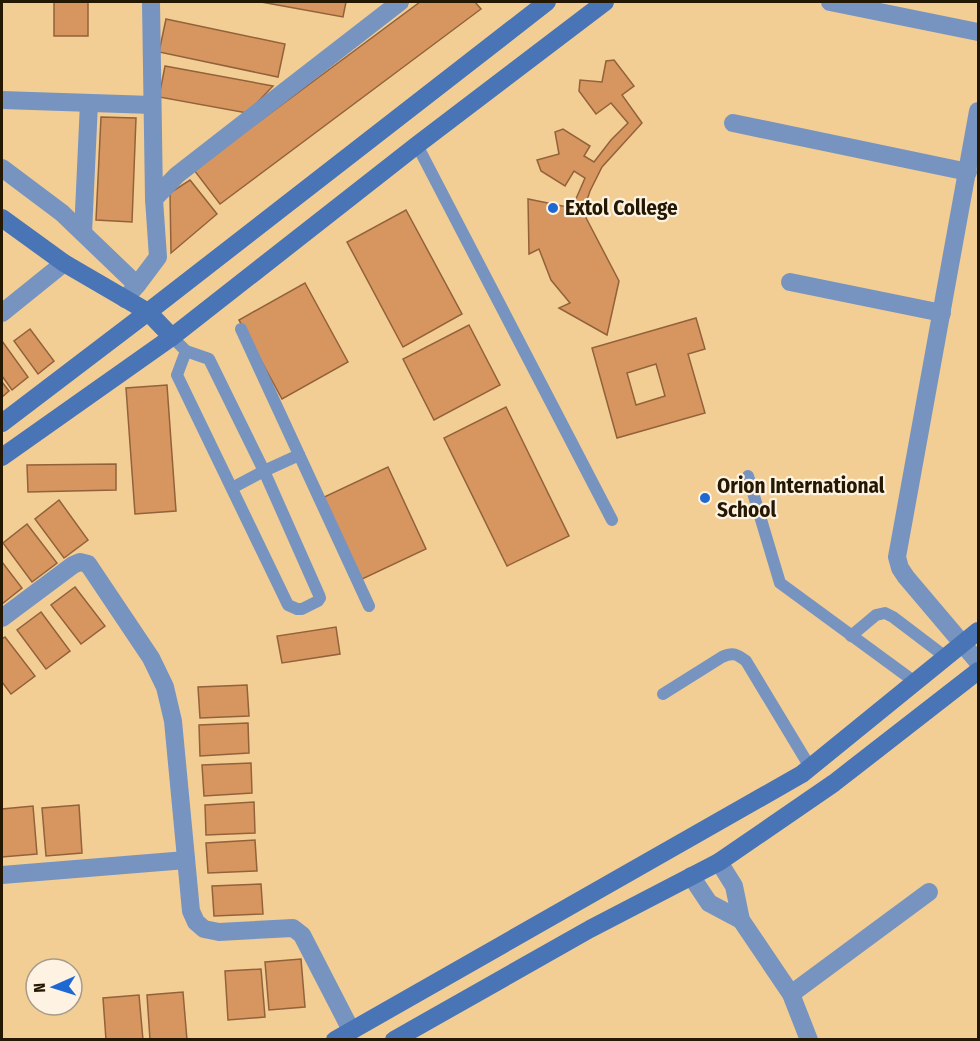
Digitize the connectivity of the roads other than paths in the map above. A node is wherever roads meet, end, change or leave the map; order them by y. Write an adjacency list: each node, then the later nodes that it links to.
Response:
1 (151, 2): 9 (street)
2 (547, 2): 22 (street)
3 (604, 2): 12 (street)
4 (830, 2): 6 (street)
5 (393, 3): 15 (street)
6 (978, 32)
7 (2, 100): 8 (street)
8 (89, 103): 9 (street); 17 (street)
9 (152, 105): 15 (street)
10 (978, 111): 14 (street)
11 (733, 123): 14 (street)
12 (417, 146): 26 (street); 34 (lane)
13 (2, 168): 17 (street)
14 (968, 172): 24 (street)
15 (154, 199): 20 (street)
16 (2, 218): 18 (street)
17 (82, 233): 20 (street)
18 (64, 263): 21 (street); 23 (street)
19 (790, 282): 24 (street)
20 (137, 285): 21 (street)
21 (124, 299): 22 (street)
22 (148, 312): 26 (street); 28 (street)
23 (2, 313)
24 (942, 313): 39 (street)
25 (241, 329): 29 (lane)
26 (172, 337): 27 (lane); 30 (street)
27 (186, 351): 31 (lane); 33 (lane)
28 (2, 423)
29 (299, 455): 31 (lane); 35 (lane)
30 (2, 458)
31 (264, 471): 33 (lane); 33 (lane)
32 (748, 476): 38 (lane)
33 (232, 488)
34 (612, 520)
35 (369, 606)
36 (2, 618): 48 (street)
37 (978, 631): 39 (street)
38 (851, 636): 40 (lane); 43 (lane)
39 (963, 644): 40 (street); 41 (street)
40 (947, 657): 43 (street)
41 (978, 662)
42 (978, 671): 47 (street)
43 (915, 682): 45 (street)
44 (663, 694): 45 (lane)
45 (810, 767): 46 (street)
46 (790, 781): 47 (street); 49 (street)
47 (806, 803): 50 (street)
48 (186, 860): 51 (street); 57 (street)
49 (650, 860): 53 (street); 57 (street)
50 (719, 862): 52 (street); 55 (street)
51 (2, 875)
52 (691, 876): 53 (street); 55 (street)
53 (666, 889): 59 (street)
54 (929, 892): 56 (street)
55 (741, 920): 56 (street)
56 (791, 994): 60 (street)
57 (351, 1030): 58 (street)
58 (335, 1040)
59 (394, 1040)
60 (809, 1040)

